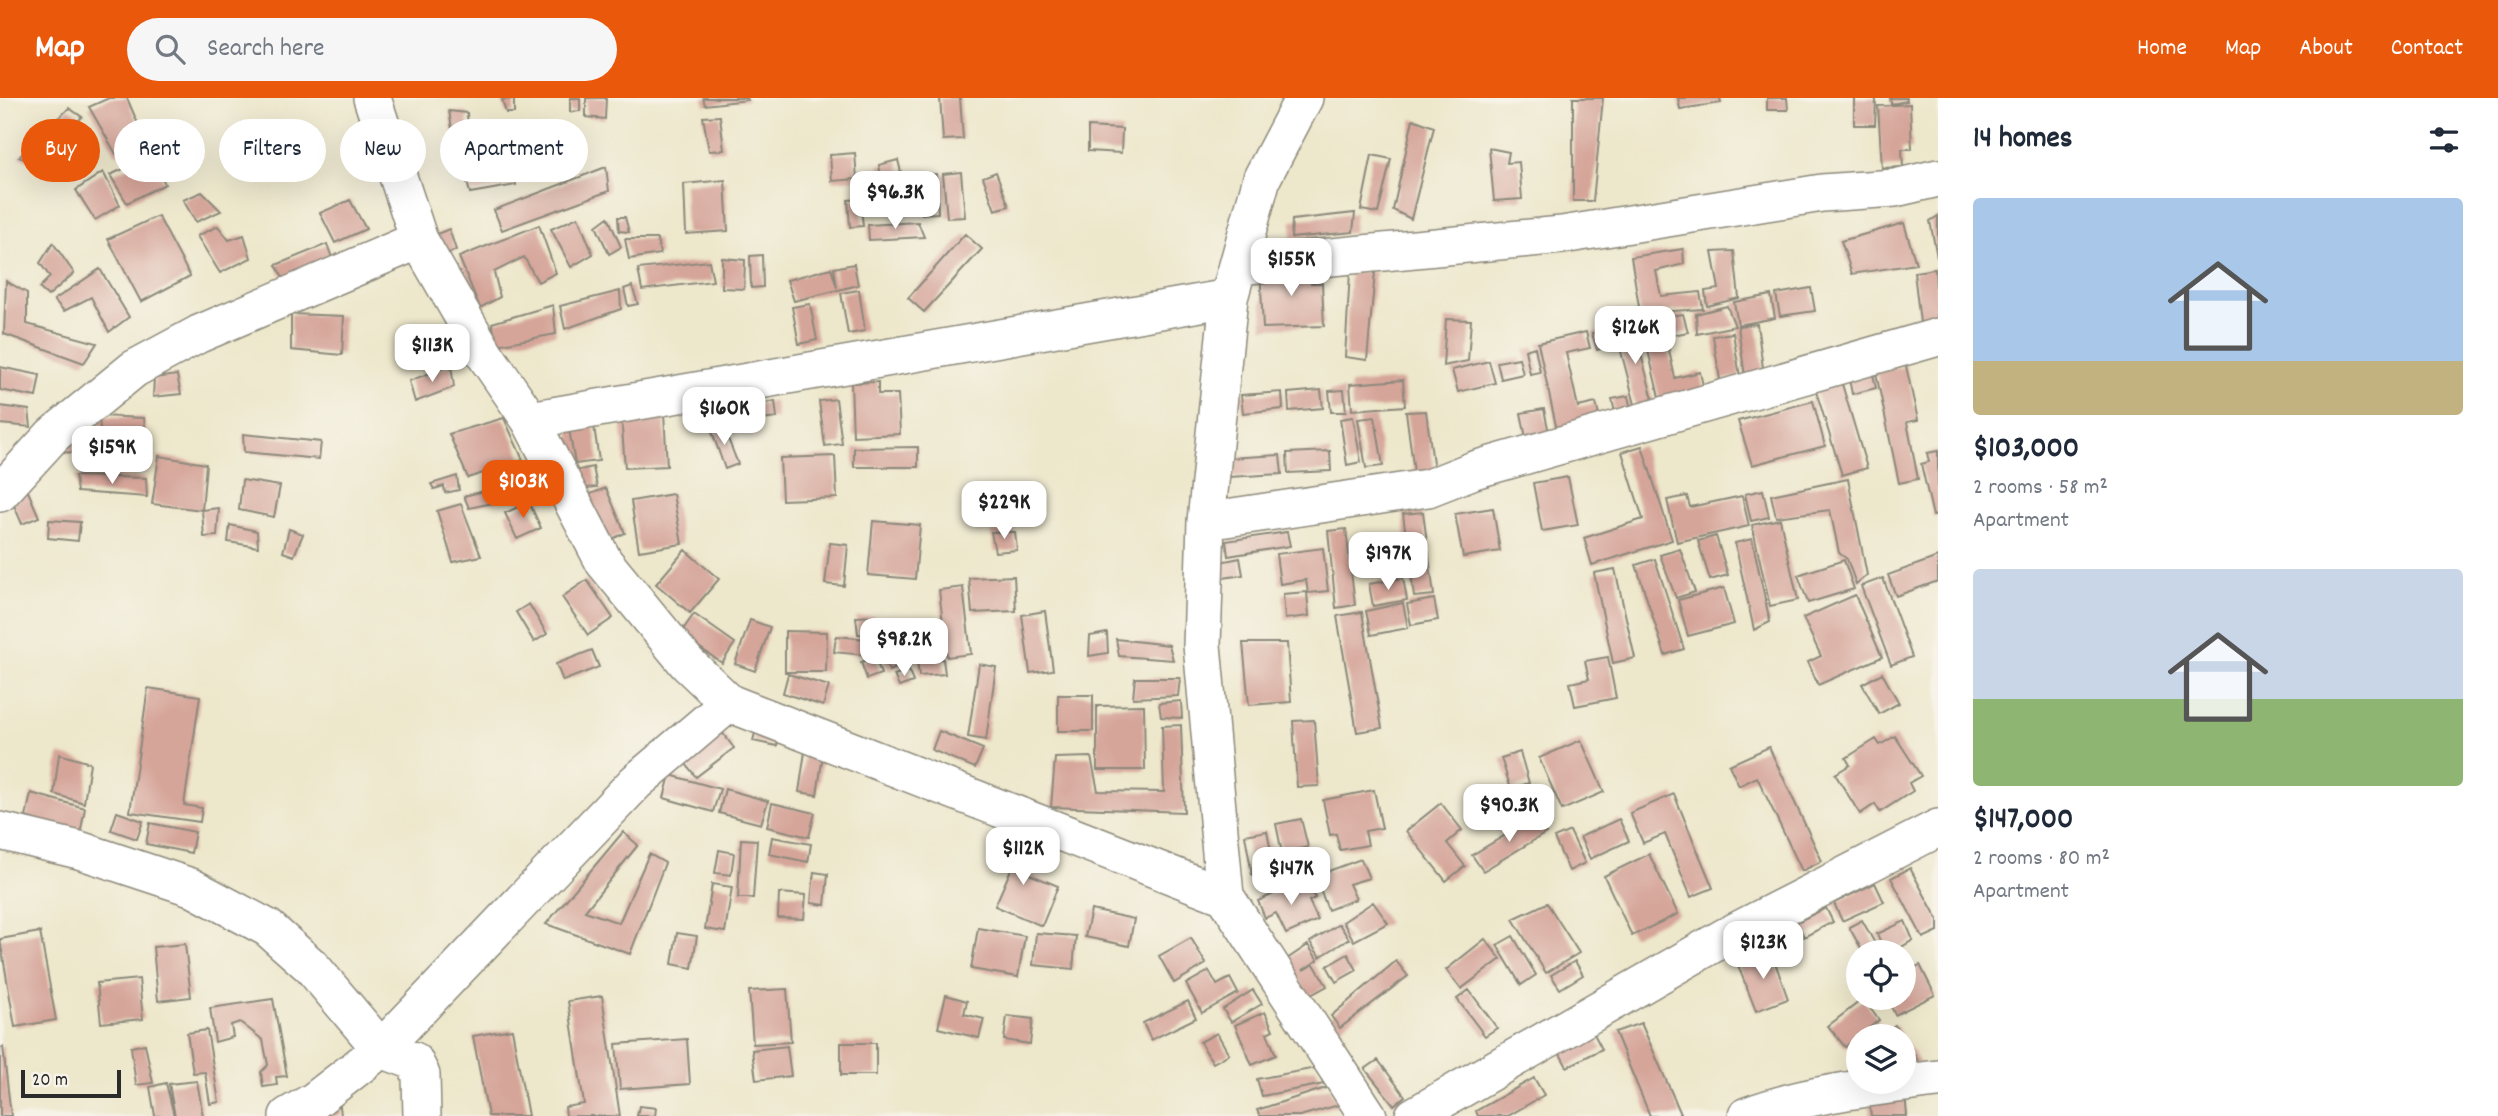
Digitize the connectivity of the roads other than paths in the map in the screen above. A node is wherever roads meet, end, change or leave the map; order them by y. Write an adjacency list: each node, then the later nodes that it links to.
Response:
1 (372, 98): 4 (street)
2 (1304, 98): 5 (street)
3 (1938, 178): 5 (street)
4 (419, 240): 7 (street); 8 (street)
5 (1233, 283): 7 (street); 9 (street)
6 (1938, 337): 9 (street)
7 (530, 420): 10 (street)
8 (0, 494)
9 (1206, 521): 13 (street)
10 (729, 703): 13 (street); 14 (street)
11 (1938, 828): 19 (street)
12 (0, 831): 14 (street)
13 (1225, 896): 18 (street)
14 (380, 1049): 16 (street); 17 (street)
15 (1938, 1079): 20 (street)
16 (288, 1116)
17 (422, 1116)
18 (1368, 1116)
19 (1414, 1116)
20 (1747, 1116)

